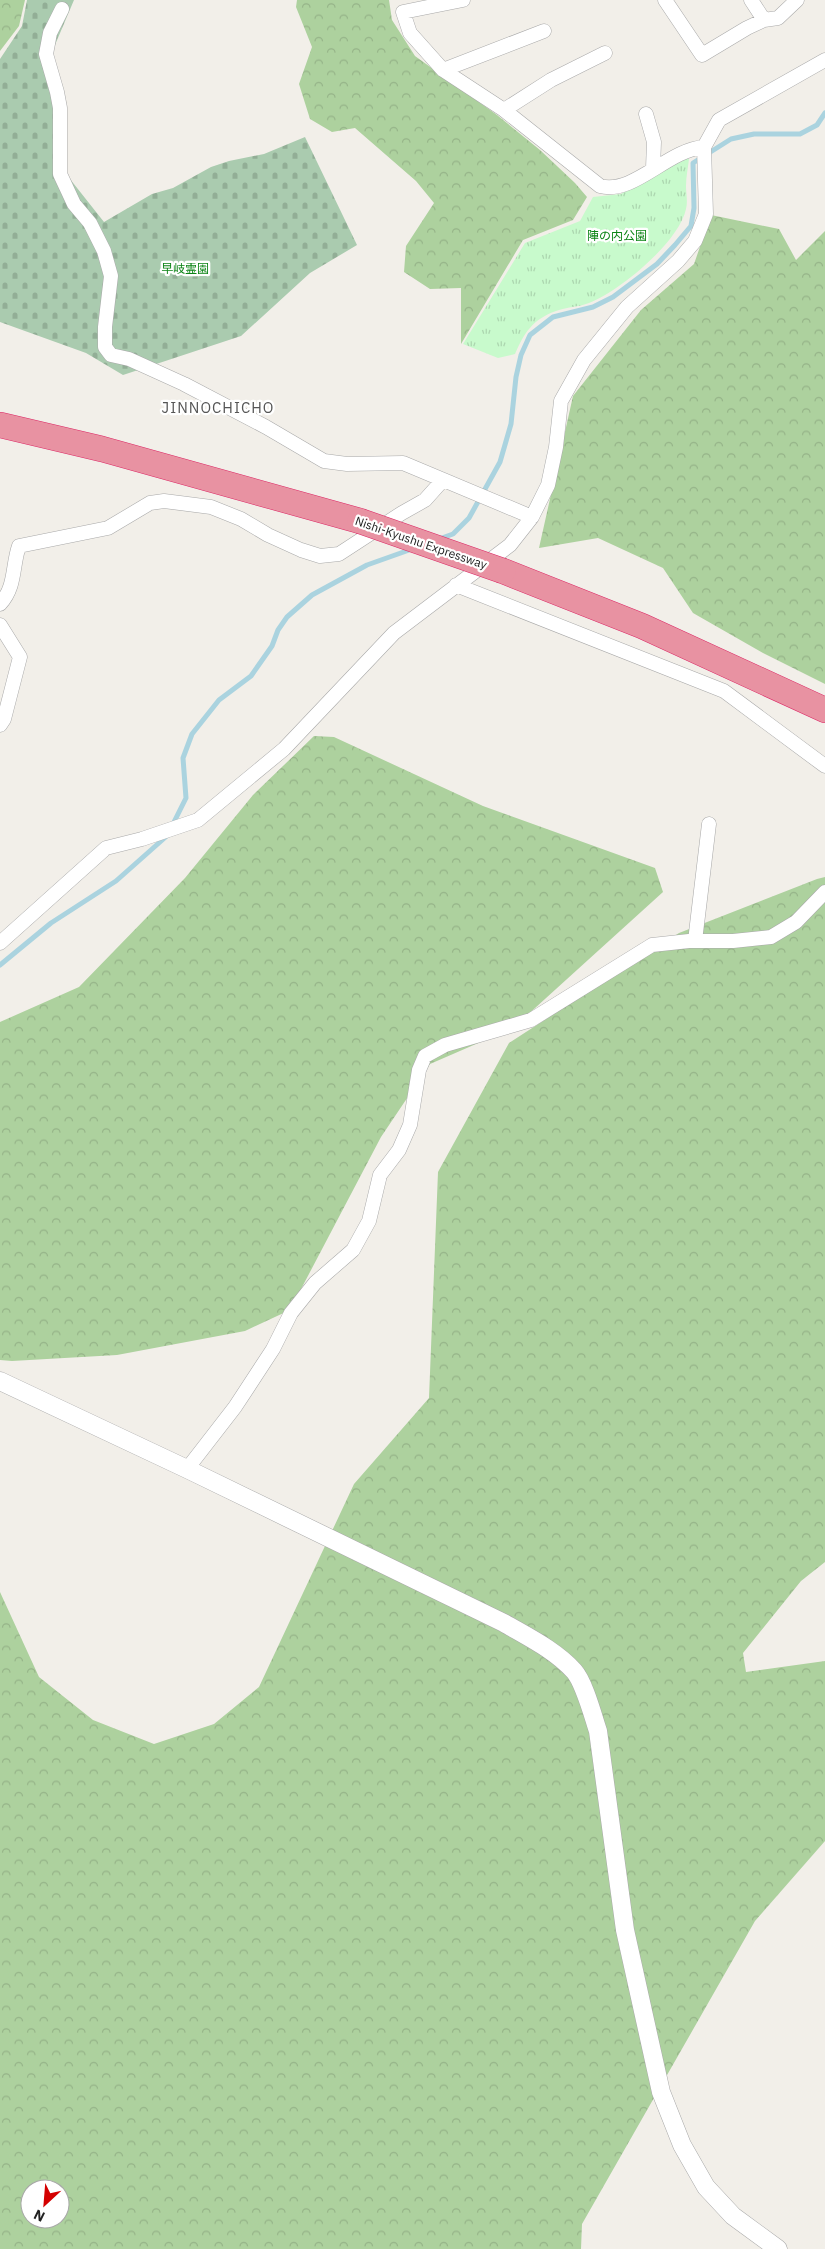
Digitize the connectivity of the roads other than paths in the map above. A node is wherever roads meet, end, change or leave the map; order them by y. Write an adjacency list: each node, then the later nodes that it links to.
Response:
1 (463, 0): 5 (street)
2 (665, 0): 7 (street)
3 (751, 0): 7 (street)
4 (797, 0): 7 (street)
5 (402, 6): 11 (street)
6 (62, 9): 17 (street)
7 (764, 20)
8 (544, 32): 11 (street)
9 (605, 53): 12 (street)
10 (825, 60): 14 (street)
11 (443, 70): 12 (street)
12 (504, 110): 15 (street)
13 (646, 114): 15 (street)
14 (704, 154): 15 (street); 18 (street)
15 (653, 168)
16 (0, 425): 22 (highway, Nishi-Kyushu Expressway, bridge)
17 (442, 481): 18 (street); 20 (street)
18 (532, 517): 19 (street)
19 (456, 585): 24 (street); 28 (street)
20 (0, 604)
21 (0, 625): 23 (street)
22 (825, 710)
23 (0, 725)
24 (825, 766)
25 (709, 824): 27 (street)
26 (825, 892): 27 (street)
27 (695, 941): 30 (street)
28 (0, 943)
29 (0, 1381): 30 (street)
30 (187, 1469): 31 (street)
31 (778, 2249)

